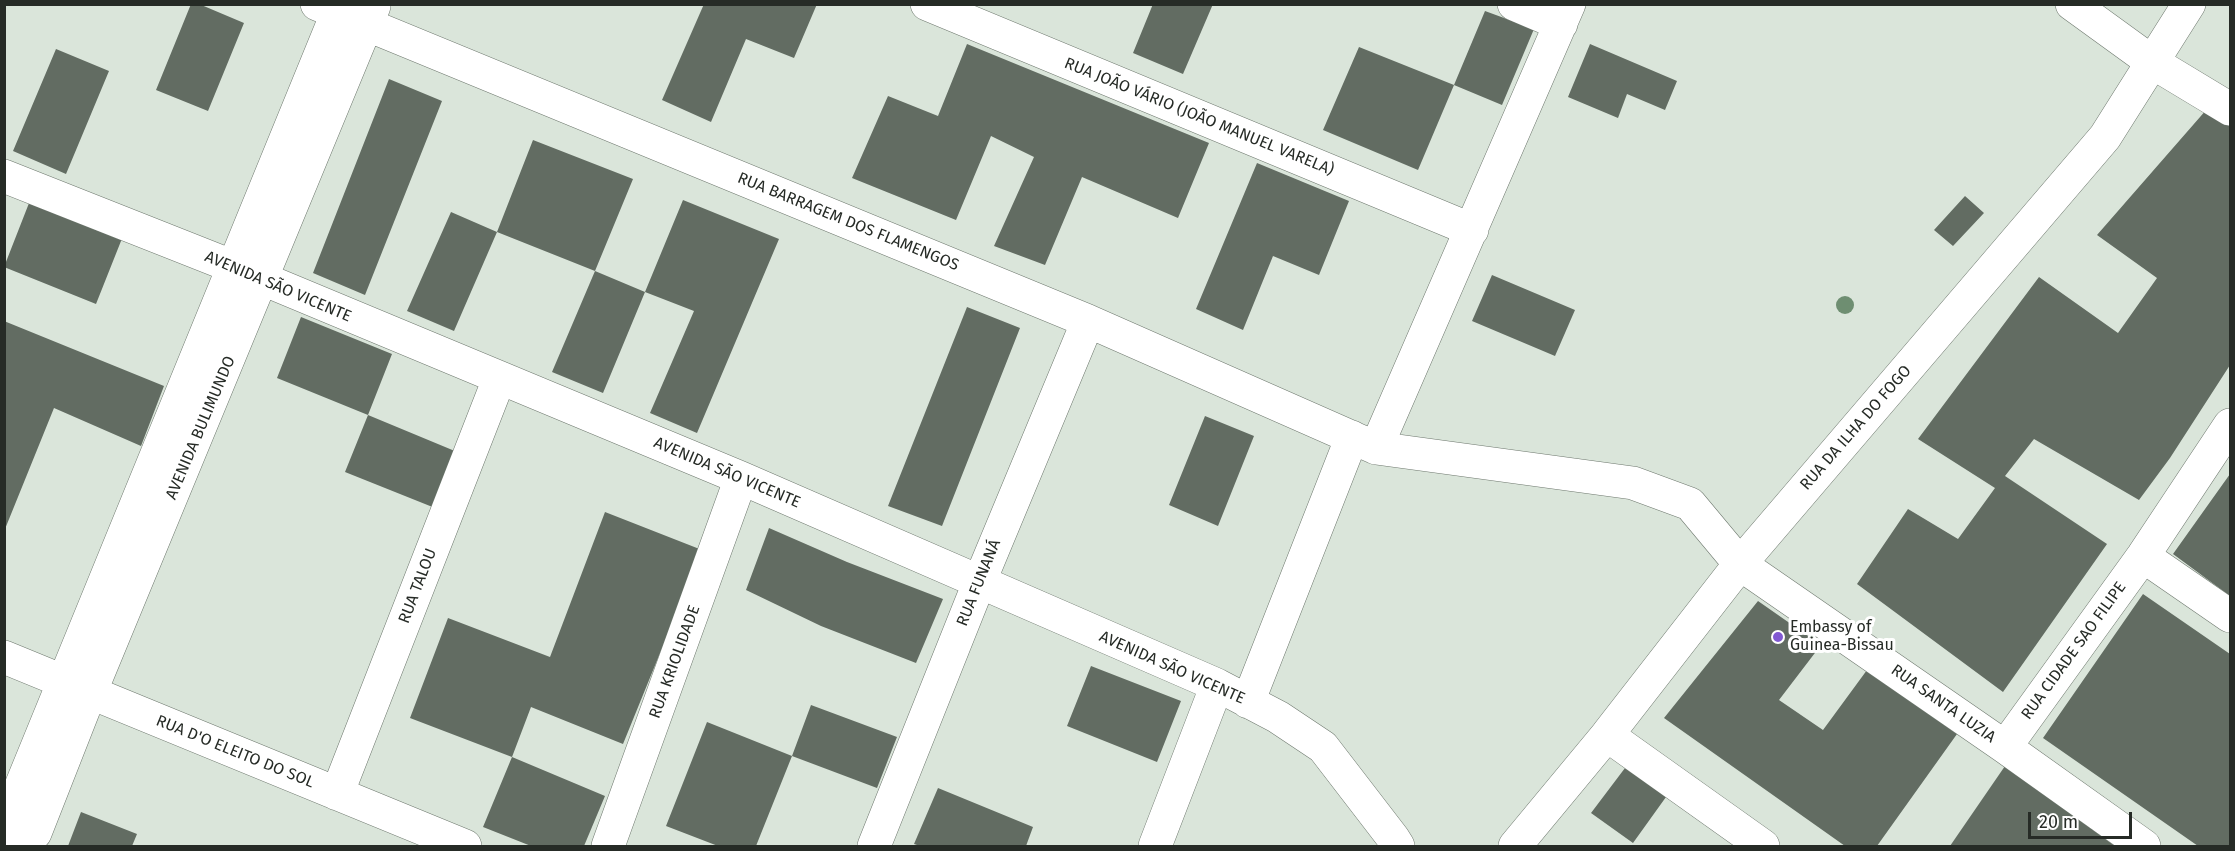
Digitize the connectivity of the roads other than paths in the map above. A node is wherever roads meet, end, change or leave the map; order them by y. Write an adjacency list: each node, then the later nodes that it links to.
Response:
1 (927, 4): 10 (street, RUA JOÃO VÁRIO (JOÃO MANUEL VARELA))
2 (1514, 4): 6 (street)
3 (2072, 4): 7 (street)
4 (2189, 4): 7 (street, RUA DA ILHA DO FOGO)
5 (347, 11): 11 (street, AVENIDA BULIMUNDO); 12 (street, RUA BARRAGEM DOS FLAMENGOS)
6 (1565, 14): 10 (street)
7 (2152, 62): 8 (street); 18 (street, RUA DA ILHA DO FOGO)
8 (2230, 109)
9 (4, 176): 11 (street, AVENIDA SÃO VICENTE)
10 (1472, 230): 15 (street)
11 (248, 274): 13 (street, AVENIDA SÃO VICENTE); 23 (street, AVENIDA BULIMUNDO)
12 (1088, 321): 15 (street, RUA BARRAGEM DOS FLAMENGOS); 19 (street, RUA FUNANÁ)
13 (500, 379): 16 (street, AVENIDA SÃO VICENTE); 27 (street, RUA TALOU)
14 (2230, 424): 17 (street, RUA CIDADE SAO FILIPE)
15 (1364, 443): 18 (street, RUA SANTA LUZIA); 24 (street)
16 (741, 478): 19 (street, AVENIDA SÃO VICENTE); 31 (street, RUA KRIOLIDADE)
17 (2143, 556): 20 (street); 26 (street, RUA CIDADE SAO FILIPE)
18 (1740, 564): 25 (street, RUA DA ILHA DO FOGO); 26 (street, RUA SANTA LUZIA)
19 (979, 583): 22 (street, AVENIDA SÃO VICENTE); 32 (street, RUA FUNANÁ)
20 (2230, 616)
21 (4, 657): 23 (street, RUA D'O ELEITO DO SOL)
22 (1216, 685): 24 (street, AVENIDA SÃO VICENTE); 33 (street)
23 (77, 687): 27 (street, RUA D'O ELEITO DO SOL); 28 (street, AVENIDA BULIMUNDO); 29 (street, AVENIDA BULIMUNDO)
24 (1248, 702): 34 (street, AVENIDA SÃO VICENTE)
25 (1607, 735): 35 (street, RUA DA ILHA DO FOGO); 36 (street)
26 (2005, 747): 37 (street, RUA SANTA LUZIA)
27 (337, 794): 30 (street, RUA D'O ELEITO DO SOL)
28 (6, 846)
29 (21, 846)
30 (465, 846)
31 (608, 846)
32 (874, 846)
33 (1156, 846)
34 (1398, 846)
35 (1515, 846)
36 (1763, 846)
37 (2144, 846)

